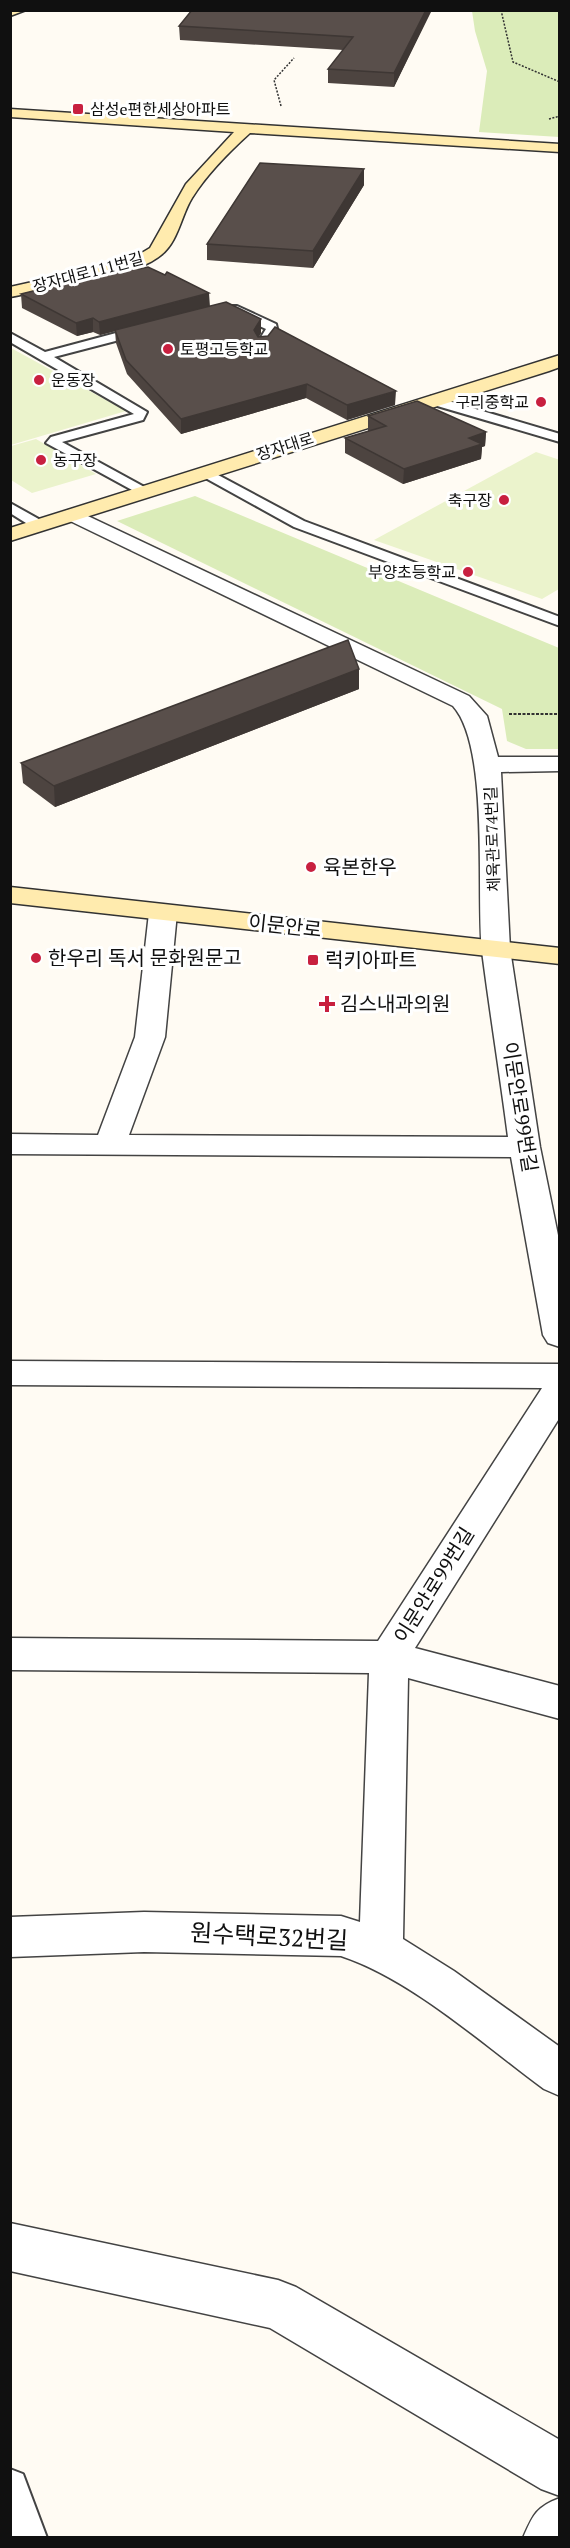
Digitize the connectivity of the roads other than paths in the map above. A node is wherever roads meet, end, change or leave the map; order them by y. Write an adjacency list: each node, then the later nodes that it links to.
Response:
1 (20, 10): 2 (street)
2 (10, 12)
3 (10, 112): 5 (street)
4 (10, 123): 5 (street)
5 (240, 134): 6 (street); 7 (street); 8 (street, 장자대로111번길)
6 (560, 148)
7 (560, 156)
8 (10, 292)
9 (219, 310): 12 (lane)
10 (164, 324): 13 (lane)
11 (10, 337): 13 (lane)
12 (262, 345)
13 (43, 356): 18 (lane)
14 (560, 360): 15 (street, 장자대로)
15 (432, 400): 16 (lane); 17 (street, 장자대로)
16 (560, 438)
17 (206, 472): 18 (street, 장자대로); 23 (lane)
18 (143, 492): 20 (street, 장자대로)
19 (10, 507): 21 (lane)
20 (73, 515): 21 (street, 장자대로); 25 (street)
21 (39, 525): 22 (street, 장자대로)
22 (10, 534)
23 (560, 622)
24 (560, 764): 25 (street, 체육관로74번길)
25 (488, 765): 28 (street, 체육관로74번길)
26 (10, 896): 27 (street, 이문안로)
27 (163, 913): 28 (street, 이문안로); 31 (street)
28 (496, 949): 29 (street, 이문안로); 32 (street, 이문안로99번길)
29 (560, 956)
30 (10, 1144): 31 (street)
31 (110, 1145): 32 (street)
32 (525, 1147): 33 (street, 이문안로99번길)
33 (560, 1335)
34 (10, 1373): 35 (street)
35 (560, 1376)
36 (560, 1388): 38 (street, 이문안로99번길)
37 (10, 1654): 38 (street)
38 (389, 1657): 39 (street); 41 (street, 이문안로99번길)
39 (560, 1703)
40 (10, 1937): 41 (street, 원수택로32번길)
41 (381, 1949): 42 (street, 원수택로32번길)
42 (560, 2074)
43 (10, 2247): 44 (street)
44 (560, 2470)
45 (10, 2487): 47 (lane)
46 (560, 2524): 48 (street)
47 (29, 2538)
48 (550, 2538)

